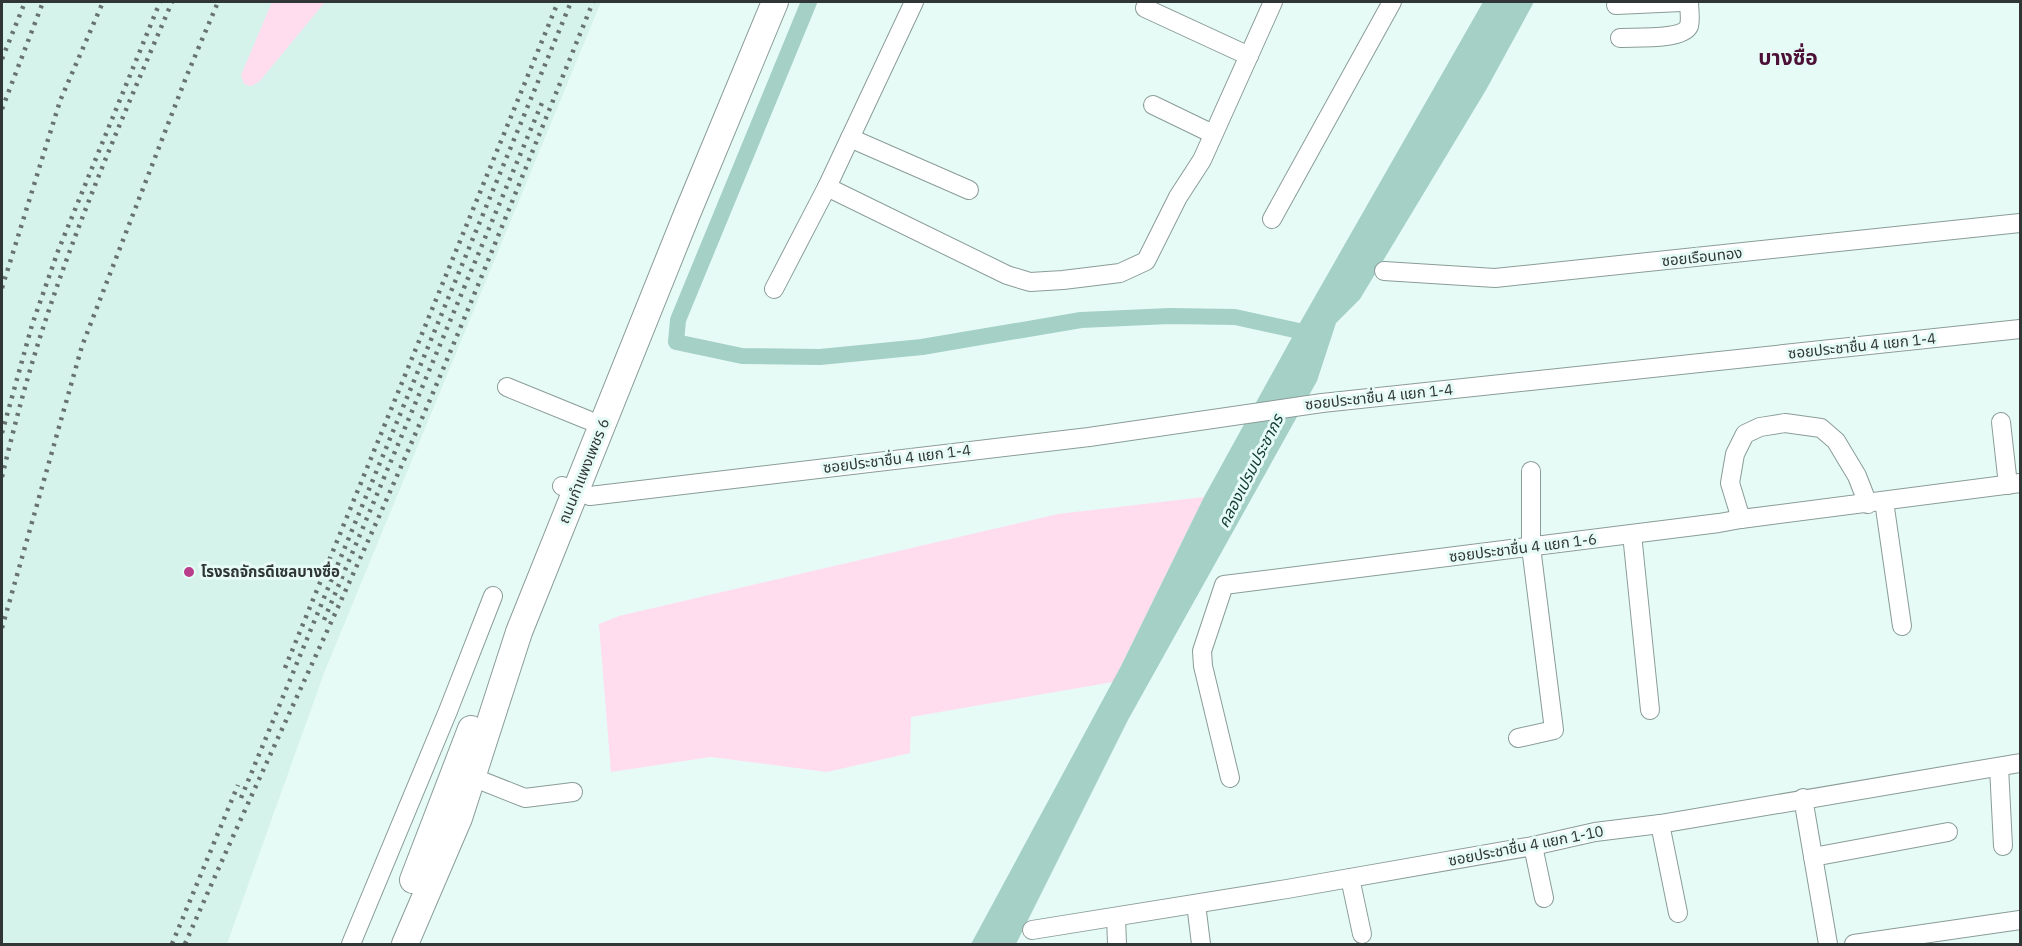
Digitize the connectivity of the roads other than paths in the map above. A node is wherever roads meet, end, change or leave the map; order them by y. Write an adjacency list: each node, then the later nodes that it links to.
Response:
1 (757, 2): 24 (street, ถนนกำแพงเพชร 6)
2 (775, 2): 28 (street, ถนนกำแพงเพชร 6)
3 (914, 2): 15 (street)
4 (1273, 2): 12 (street)
5 (1392, 2): 18 (street)
6 (1667, 2): 7 (street); 9 (street)
7 (1682, 2)
8 (1689, 2): 11 (street)
9 (1616, 5)
10 (1145, 8): 12 (street)
11 (1620, 38)
12 (1249, 56): 14 (street)
13 (1153, 105): 14 (street)
14 (1213, 134): 16 (street)
15 (850, 138): 16 (street); 17 (street)
16 (826, 187): 21 (street)
17 (969, 190)
18 (1272, 219)
19 (2020, 223): 20 (street, ซอยเรือนทอง)
20 (1384, 271)
21 (774, 289)
22 (2020, 329): 28 (street, ซอยประชาชื่น 4 แยก 1-4)
23 (507, 387): 24 (street)
24 (588, 420): 28 (street, ถนนกำแพงเพชร 6)
25 (2001, 422): 27 (street)
26 (1531, 471): 32 (street)
27 (2014, 484): 29 (street, ซอยประชาชื่น 4 แยก 1-6)
28 (568, 489): 40 (street, ถนนกำแพงเพชร 6)
29 (1876, 502): 30 (street, ซอยประชาชื่น 4 แยก 1-6); 30 (street); 34 (street)
30 (1741, 519): 31 (street, ซอยประชาชื่น 4 แยก 1-6)
31 (1632, 534): 32 (street, ซอยประชาชื่น 4 แยก 1-6); 35 (street)
32 (1531, 547): 36 (street); 41 (street, ซอยประชาชื่น 4 แยก 1-6)
33 (493, 596): 37 (street)
34 (1902, 626)
35 (1650, 710)
36 (1518, 738)
37 (427, 760): 40 (street); 58 (street)
38 (2020, 763): 39 (street, ซอยประชาชื่น 4 แยก 1-10)
39 (2000, 767): 43 (street, ซอยประชาชื่น 4 แยก 1-10); 47 (street)
40 (464, 774): 42 (street); 59 (street, ถนนกำแพงเพชร 6); 60 (street, ถนนกำแพงเพชร 6)
41 (1230, 778)
42 (573, 792)
43 (1803, 798): 44 (street, ซอยประชาชื่น 4 แยก 1-10); 48 (street)
44 (1660, 824): 46 (street, ซอยประชาชื่น 4 แยก 1-10); 52 (street)
45 (1948, 832): 48 (street)
46 (1533, 846): 49 (street, ซอยประชาชื่น 4 แยก 1-10); 50 (street)
47 (2003, 846)
48 (1813, 857): 63 (street)
49 (1350, 878): 51 (street, ซอยประชาชื่น 4 แยก 1-10); 56 (street)
50 (1544, 898)
51 (1196, 904): 53 (street, ซอยประชาชื่น 4 แยก 1-10); 62 (street)
52 (1678, 913)
53 (1116, 917): 55 (street, ซอยประชาชื่น 4 แยก 1-10); 61 (street)
54 (2020, 920): 57 (street)
55 (1032, 930)
56 (1362, 934)
57 (1917, 940): 64 (street)
58 (351, 945)
59 (387, 945)
60 (405, 945)
61 (1118, 945)
62 (1202, 945)
63 (1828, 945)
64 (1854, 945)

